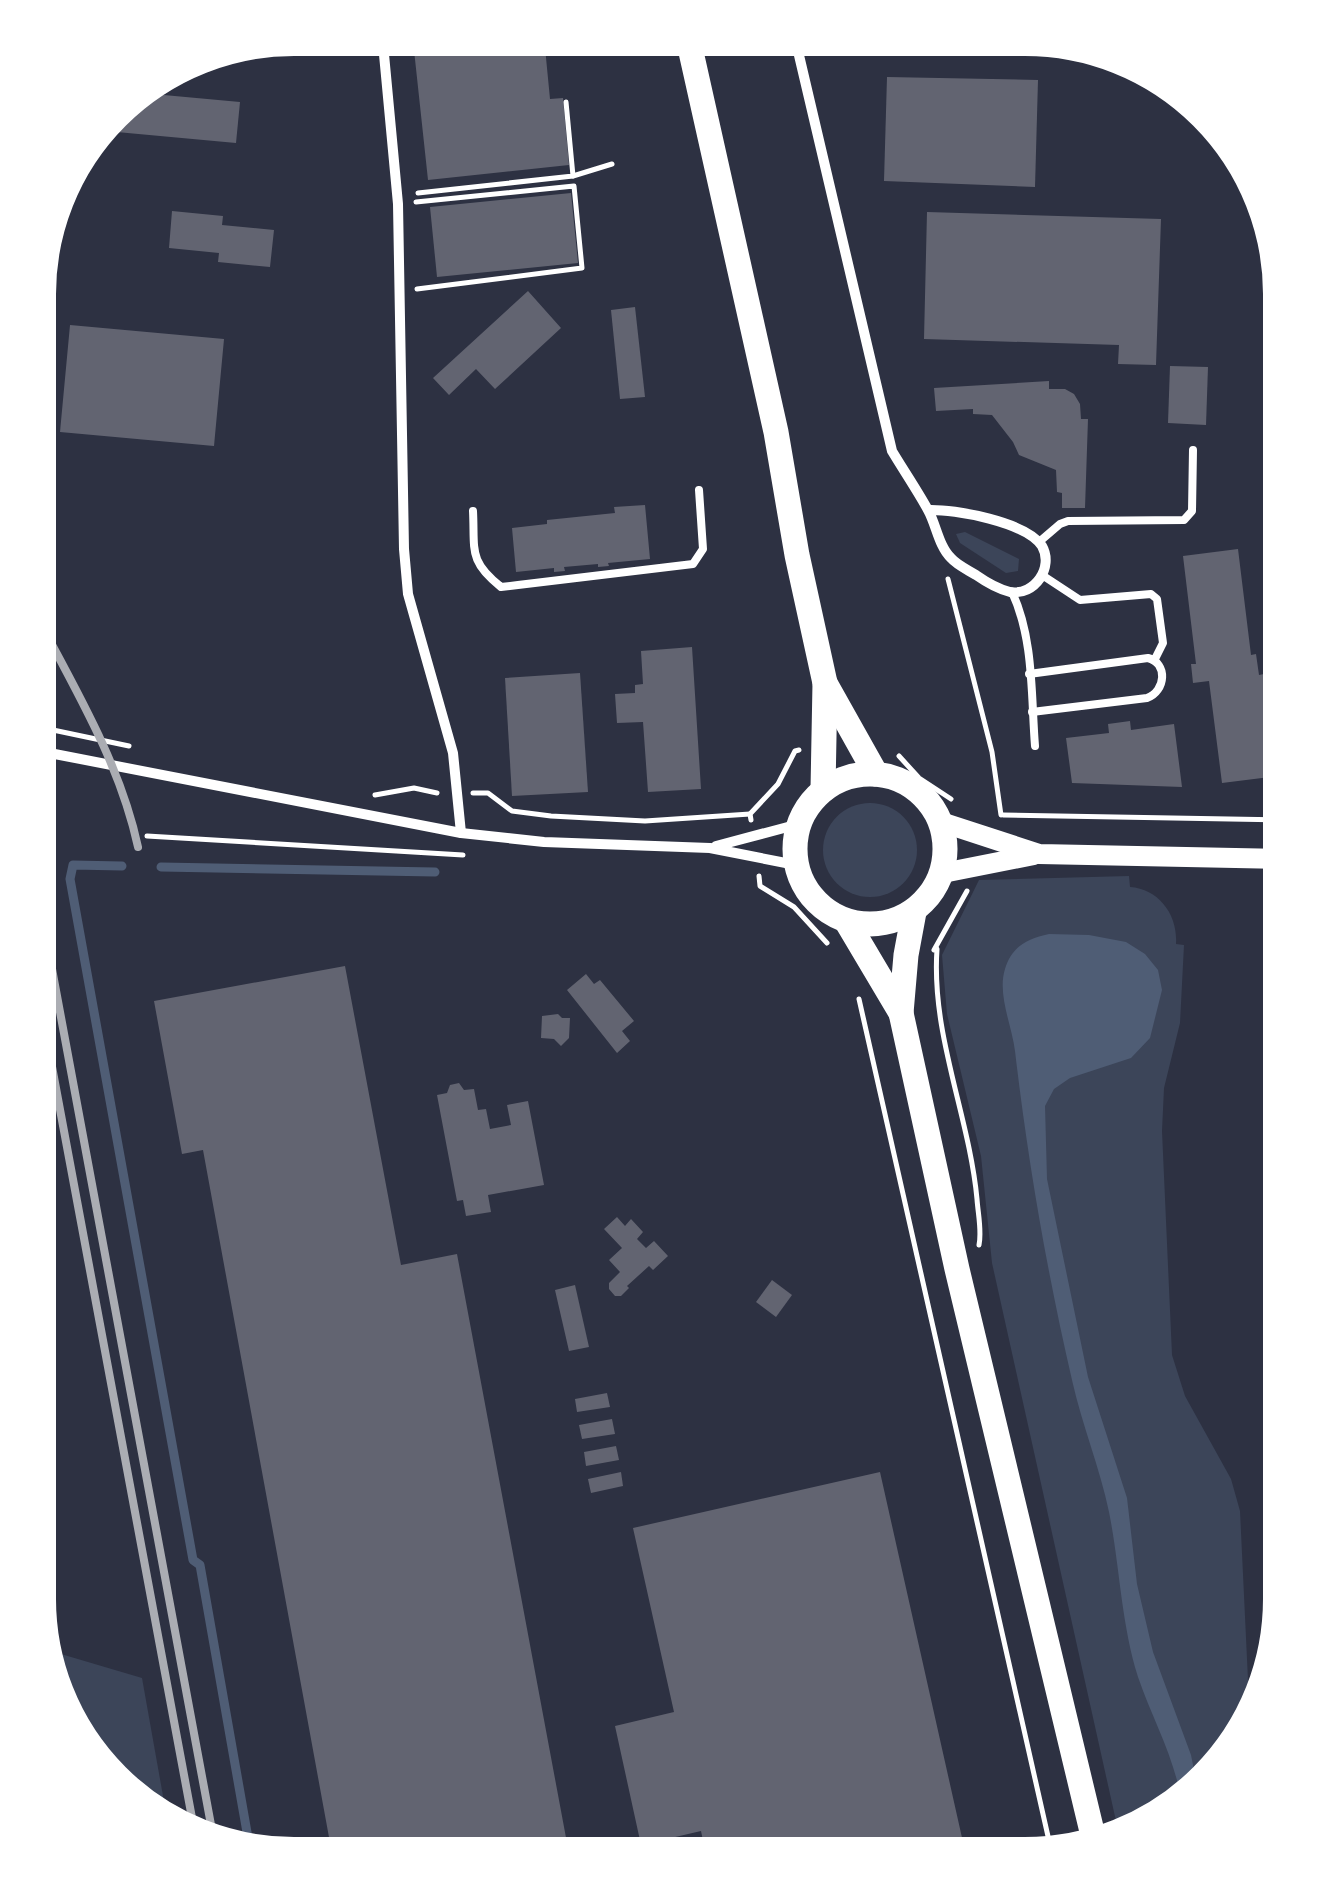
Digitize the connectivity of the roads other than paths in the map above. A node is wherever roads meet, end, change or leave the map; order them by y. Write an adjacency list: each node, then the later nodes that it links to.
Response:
1 (692, 50): 13 (main road)
2 (798, 50): 6 (street)
3 (384, 51): 21 (street)
4 (1193, 450): 8 (lane)
5 (699, 490): 7 (lane)
6 (928, 510): 8 (street); 10 (street)
7 (473, 512)
8 (1039, 542): 9 (street)
9 (1042, 575): 10 (street); 11 (lane)
10 (1012, 592): 12 (lane)
11 (1155, 660): 12 (lane); 14 (lane)
12 (1030, 674): 14 (lane)
13 (826, 683): 17 (main road); 18 (main road)
14 (1032, 712): 15 (lane)
15 (1035, 746)
16 (50, 753): 21 (street)
17 (876, 774): 18 (main road); 19 (main road)
18 (824, 790): 20 (main road)
19 (948, 812): 23 (main road); 26 (main road)
20 (799, 824): 22 (street); 25 (main road)
21 (460, 833): 22 (street)
22 (710, 848): 25 (street)
23 (1039, 854): 24 (main road); 26 (main road)
24 (1269, 859)
25 (796, 865): 28 (main road)
26 (943, 873): 27 (main road)
27 (914, 912): 28 (main road); 29 (main road)
28 (848, 922): 29 (main road)
29 (901, 1013): 30 (main road)
30 (1093, 1834)

